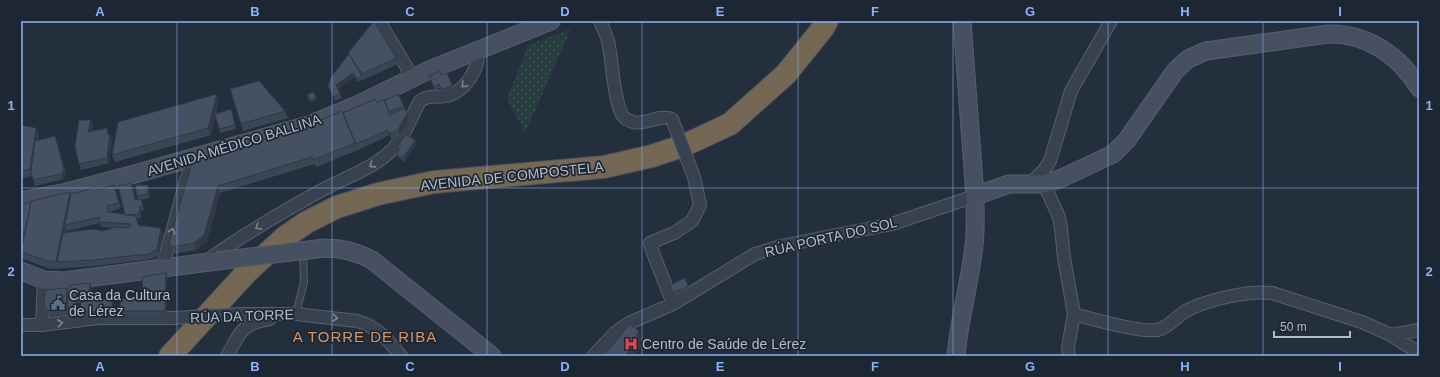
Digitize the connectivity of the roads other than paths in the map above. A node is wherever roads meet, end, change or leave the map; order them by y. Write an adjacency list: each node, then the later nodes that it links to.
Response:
1 (379, 21): 9 (street)
2 (600, 21): 21 (street, bridge)
3 (827, 21): 11 (highway, AVENIDA DE COMPOSTELA)
4 (841, 21): 11 (highway)
5 (962, 21): 14 (street)
6 (1112, 21): 13 (street)
7 (538, 24): 8 (street, AVENIDA MÉDICO BALLINA)
8 (478, 51): 9 (street, AVENIDA MÉDICO BALLINA); 17 (street, one-way to 17)
9 (413, 78): 12 (street, AVENIDA MÉDICO BALLINA)
10 (1419, 88): 13 (street)
11 (730, 124): 28 (highway, AVENIDA DE COMPOSTELA)
12 (195, 157): 15 (street, AVENIDA MÉDICO BALLINA); 18 (street, one-way to 12)
13 (1037, 184): 14 (street); 23 (street)
14 (975, 196): 21 (street, RÚA PORTA DO SOL); 34 (street)
15 (21, 202)
16 (303, 251): 17 (street, bridge); 22 (lane); 32 (street, bridge)
17 (210, 262): 18 (street)
18 (162, 269): 20 (street)
19 (21, 271): 20 (street)
20 (44, 280): 25 (street)
21 (673, 304): 33 (street, RÚA PORTA DO SOL)
22 (292, 314): 25 (street, RÚA DA TORRE, one-way to 22, bridge); 30 (street); 31 (street, RÚA DA TORRE, one-way to 31)
23 (1074, 314): 27 (street); 35 (street)
24 (21, 325): 25 (street, RÚA DA TORRE)
25 (42, 325)
26 (1419, 330): 27 (street)
27 (1391, 335): 29 (street)
28 (171, 353)
29 (1419, 353)
30 (227, 356)
31 (401, 356)
32 (492, 356)
33 (593, 356)
34 (956, 356)
35 (1070, 356)

